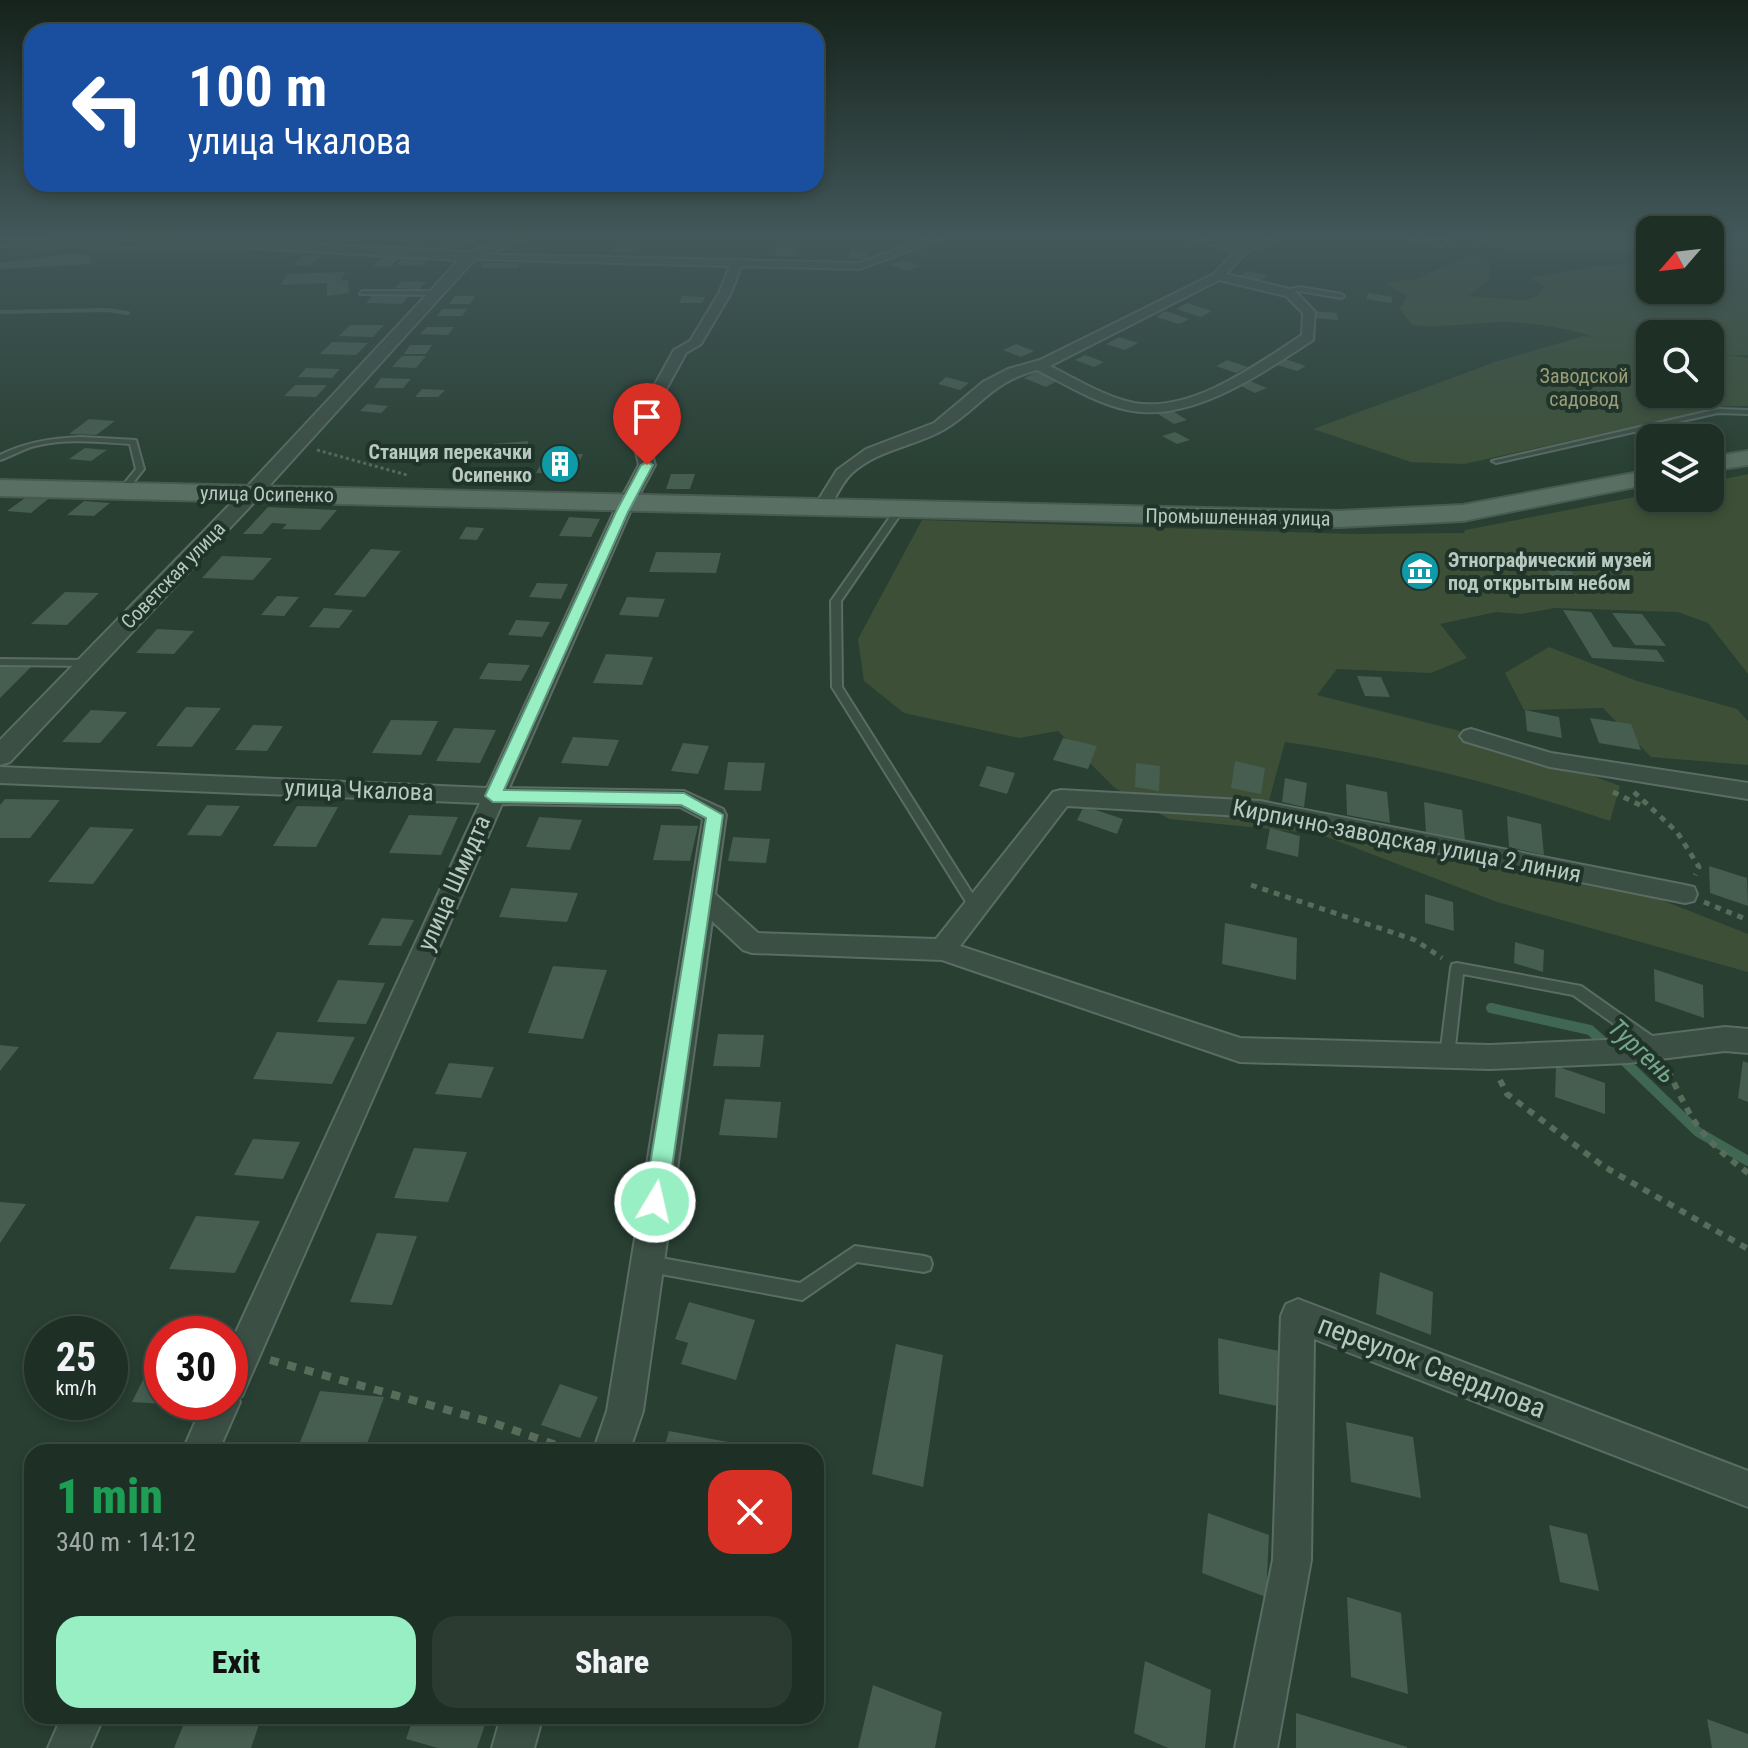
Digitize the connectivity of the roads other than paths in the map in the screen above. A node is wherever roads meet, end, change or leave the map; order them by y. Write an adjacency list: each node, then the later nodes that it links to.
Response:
1 (411, 320): 14 (street, Советская улица)
2 (709, 320): 15 (street, улица Шмидта)
3 (1130, 320): 5 (street)
4 (1309, 320): 5 (street)
5 (1038, 365): 16 (street)
6 (1748, 412): 9 (lane)
7 (0, 458): 13 (lane)
8 (1748, 458): 10 (main road)
9 (1496, 461)
10 (1724, 462)
11 (1636, 480): 17 (main road, Промышленная улица)
12 (0, 488): 13 (main road, улица Осипенко)
13 (122, 491): 14 (main road, улица Осипенко)
14 (252, 493): 15 (main road, улица Осипенко); 19 (street, Советская улица)
15 (626, 504): 16 (main road, улица Осипенко); 24 (street, улица Шмидта)
16 (822, 507): 17 (main road, Промышленная улица)
17 (900, 509): 27 (lane)
18 (0, 662): 19 (lane)
19 (89, 663): 21 (street, Советская улица)
20 (1471, 736): 23 (street)
21 (0, 756)
22 (0, 775): 24 (street, улица Чкалова)
23 (1748, 791)
24 (493, 796): 26 (street, улица Чкалова); 34 (street, улица Шмидта)
25 (1685, 894): 27 (street, Кирпично-заводская улица 2 линия)
26 (701, 896): 28 (street); 32 (street)
27 (975, 907): 28 (street, Кирпично-заводская улица 2 линия)
28 (942, 950): 31 (street)
29 (1748, 1041): 30 (street)
30 (1658, 1047): 31 (street); 31 (lane)
31 (1447, 1056)
32 (646, 1264): 33 (lane); 37 (street)
33 (924, 1264)
34 (248, 1344)
35 (214, 1420): 36 (street)
36 (204, 1444)
37 (614, 1444)
38 (1748, 1489): 43 (street, переулок Свердлова)
39 (80, 1724): 41 (street)
40 (520, 1724): 42 (street)
41 (69, 1748)
42 (513, 1748)
43 (1256, 1748)

